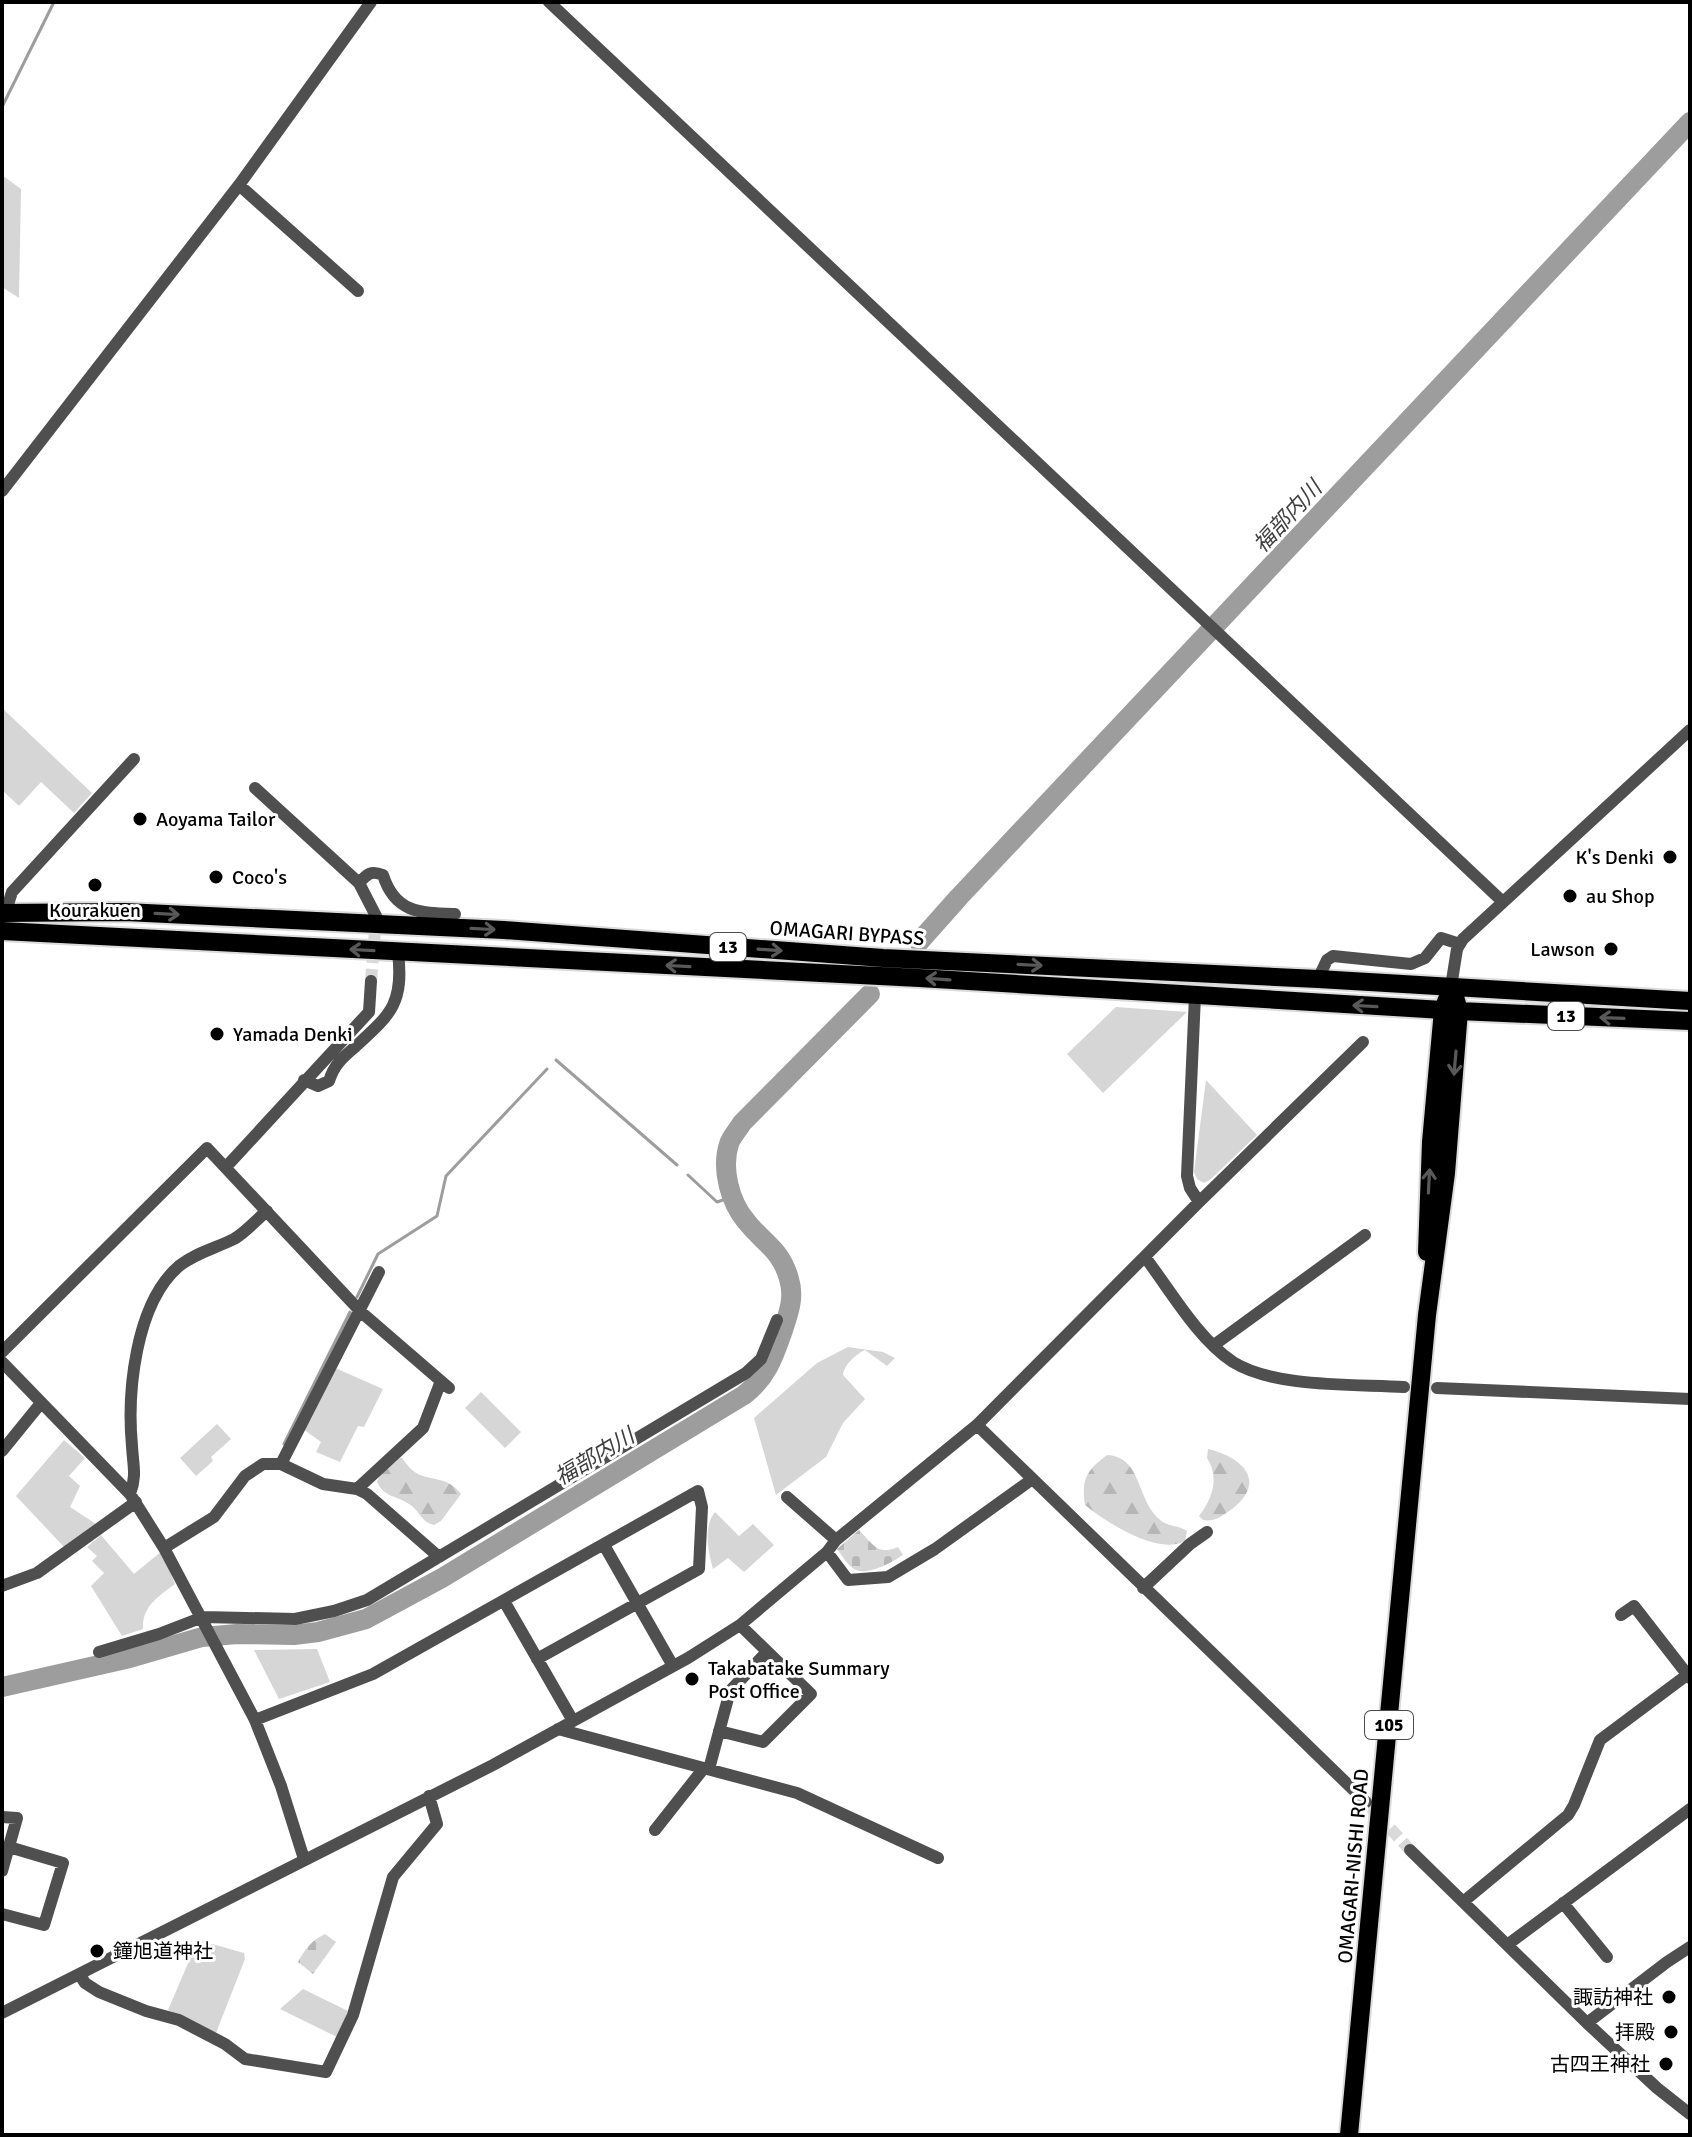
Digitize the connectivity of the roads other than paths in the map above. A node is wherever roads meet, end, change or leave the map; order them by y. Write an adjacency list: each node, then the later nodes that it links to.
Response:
1 (371, 2): 3 (street)
2 (549, 2): 10 (street)
3 (239, 185): 4 (street); 5 (street)
4 (358, 291)
5 (2, 491)
6 (1690, 730): 10 (street)
7 (134, 759): 12 (street)
8 (255, 788): 9 (street)
9 (359, 883): 11 (street); 13 (street)
10 (1503, 902): 14 (street)
11 (376, 916)
12 (3, 919): 13 (highway, OMAGARI BYPASS / 13, one-way to 13); 15 (highway, OMAGARI BYPASS / 13, one-way to 12)
13 (446, 927): 16 (highway, OMAGARI BYPASS / 13, one-way to 16)
14 (1460, 944): 16 (street); 18 (street)
15 (398, 952): 19 (highway, OMAGARI BYPASS / 13, one-way to 15); 24 (street)
16 (1318, 979): 18 (highway, OMAGARI BYPASS / 13)
17 (371, 981): 24 (street)
18 (1451, 987): 20 (highway, OMAGARI BYPASS / 13); 21 (highway, OMAGARI-NISHI ROAD)
19 (1195, 996): 21 (highway, OMAGARI BYPASS / 13, one-way to 19); 26 (street)
20 (1690, 1001)
21 (1451, 1011): 22 (highway, OMAGARI BYPASS / 13, one-way to 21); 90 (highway, OMAGARI-NISHI ROAD / 105)
22 (1690, 1021)
23 (1363, 1042): 26 (street)
24 (304, 1080): 25 (street)
25 (226, 1167): 27 (street); 34 (street)
26 (1199, 1202): 29 (street)
27 (267, 1211): 31 (street); 46 (street)
28 (1365, 1235): 33 (street)
29 (1145, 1257): 33 (street); 40 (street)
30 (379, 1272): 31 (street)
31 (359, 1309): 42 (street); 44 (street)
32 (777, 1320): 52 (street)
33 (1214, 1345): 36 (street)
34 (2, 1352)
35 (2, 1362): 39 (street)
36 (1404, 1387)
37 (1437, 1388): 38 (street)
38 (1690, 1399)
39 (41, 1403): 41 (street); 46 (street)
40 (977, 1425): 43 (street); 48 (street)
41 (2, 1451)
42 (281, 1464): 44 (street); 50 (street)
43 (1031, 1480): 51 (street); 54 (street)
44 (357, 1489): 52 (street)
45 (787, 1497): 48 (street)
46 (133, 1498): 50 (street); 53 (street)
47 (1207, 1532): 54 (street)
48 (836, 1540): 51 (street)
49 (604, 1545): 55 (street); 56 (street); 56 (street)
50 (164, 1548): 58 (street)
51 (827, 1552): 59 (street)
52 (439, 1557): 58 (street)
53 (2, 1586)
54 (1143, 1588): 71 (street)
55 (504, 1601): 62 (street); 65 (street)
56 (637, 1604): 62 (street); 63 (street)
57 (1621, 1615): 64 (street)
58 (204, 1622): 60 (street); 65 (street)
59 (740, 1625): 61 (street); 63 (street)
60 (99, 1652)
61 (766, 1653): 68 (street); 68 (street)
62 (537, 1659): 66 (street)
63 (673, 1666): 66 (street)
64 (1689, 1677): 80 (street)
65 (255, 1720): 78 (street)
66 (573, 1721): 67 (street)
67 (558, 1729): 69 (street); 70 (street)
68 (719, 1731): 69 (street)
69 (706, 1769): 74 (street); 77 (street)
70 (429, 1796): 78 (street); 86 (street)
71 (1366, 1802)
72 (1690, 1809): 81 (street)
73 (2, 1817): 75 (street)
74 (655, 1830)
75 (9, 1847): 79 (street); 82 (street)
76 (1410, 1850): 80 (street)
77 (938, 1858)
78 (304, 1859): 86 (street)
79 (2, 1871)
80 (1463, 1902): 83 (street)
81 (1563, 1903): 83 (street); 85 (street)
82 (2, 1914)
83 (1507, 1945): 88 (street)
84 (1690, 1947): 88 (street)
85 (1607, 1957)
86 (80, 1975): 87 (street)
87 (2, 2013)
88 (1587, 2023): 89 (street)
89 (1690, 2114)
90 (1349, 2135)

